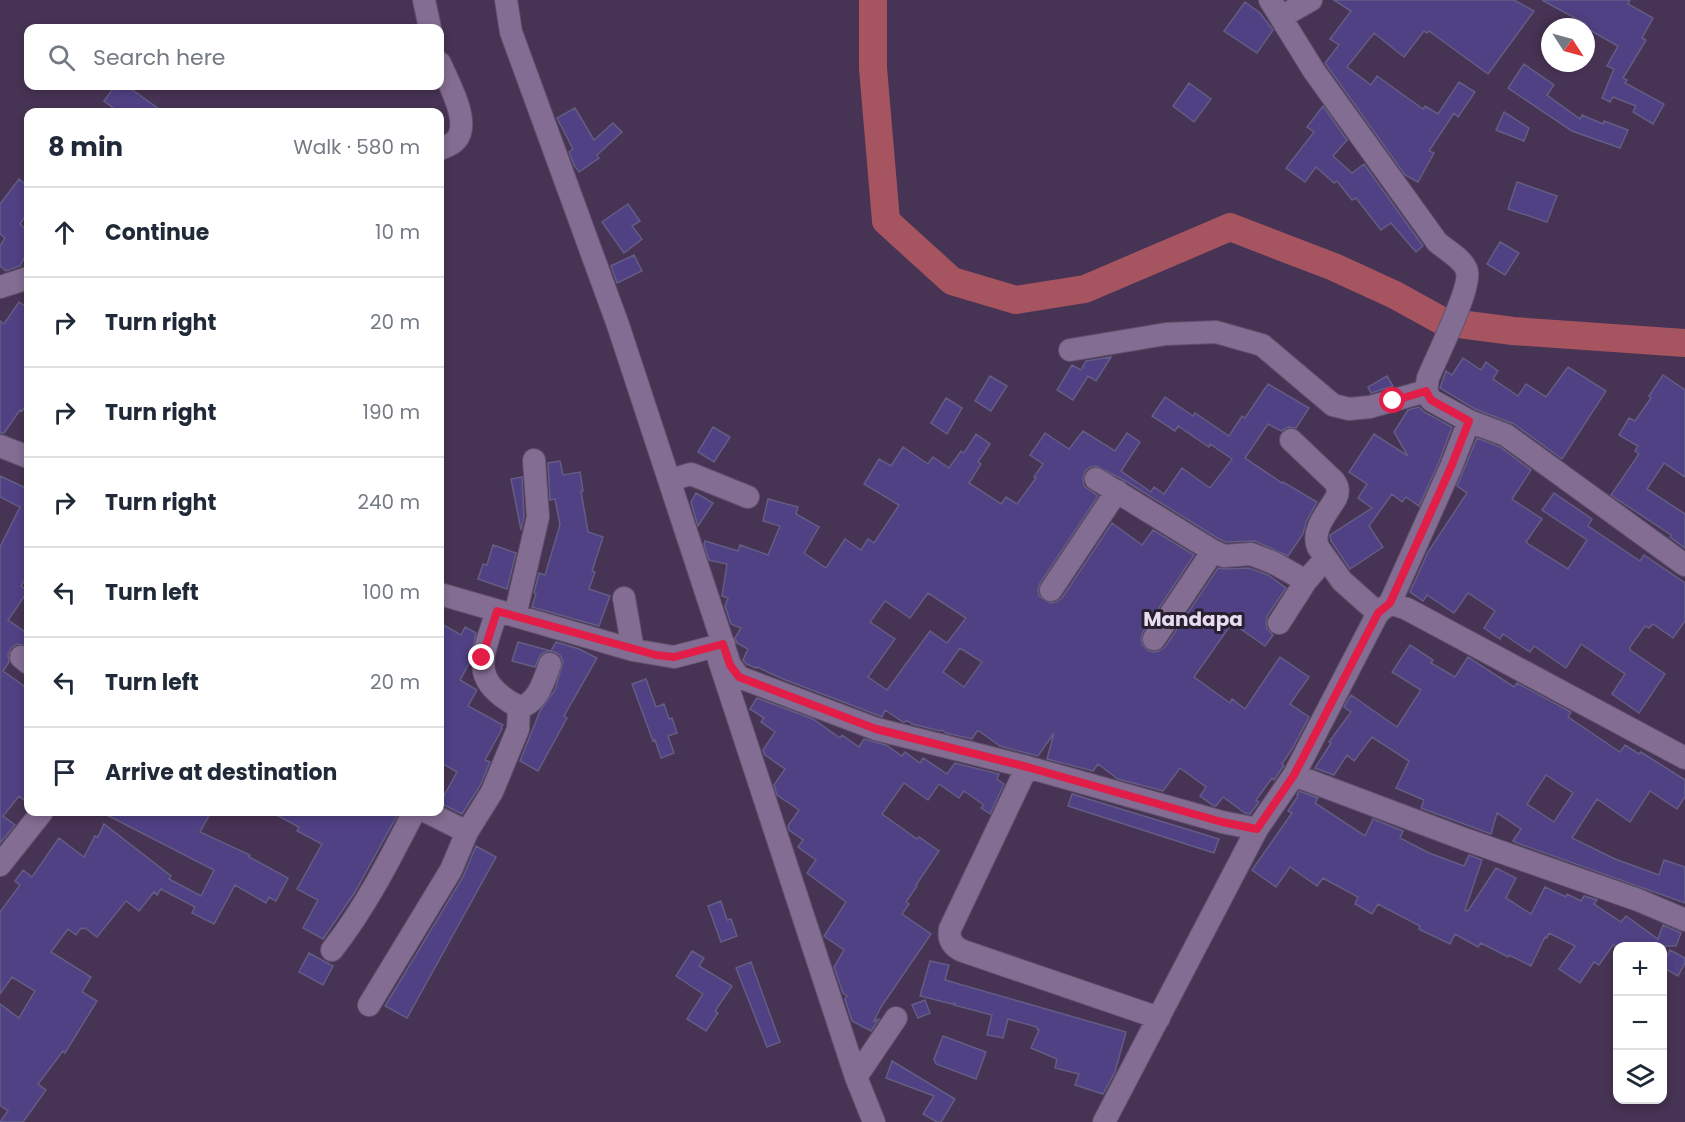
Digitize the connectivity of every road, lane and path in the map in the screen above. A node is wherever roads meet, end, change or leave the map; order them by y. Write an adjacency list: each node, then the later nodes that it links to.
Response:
1 (424, 0): 5 (street)
2 (506, 0): 18 (street)
3 (1311, 0): 4 (street)
4 (1275, 8): 11 (street)
5 (429, 24)
6 (444, 72): 7 (street)
7 (444, 147)
8 (24, 279): 9 (street)
9 (0, 287)
10 (1070, 350): 11 (street)
11 (1426, 391): 12 (street)
12 (1469, 421): 23 (street); 28 (street)
13 (1291, 440): 22 (street)
14 (0, 446): 15 (street)
15 (24, 455)
16 (534, 460): 29 (street)
17 (1096, 479): 19 (street)
18 (670, 480): 20 (street); 32 (street)
19 (1117, 491): 21 (street); 25 (street)
20 (748, 497)
21 (1213, 551): 24 (street); 31 (street)
22 (1325, 559): 24 (street); 28 (street)
23 (1685, 565)
24 (1306, 581): 30 (street)
25 (1051, 590)
26 (624, 598): 33 (street)
27 (444, 599): 29 (street)
28 (1384, 608): 36 (street); 38 (street)
29 (506, 613): 33 (street); 35 (street)
30 (1279, 622)
31 (1154, 639)
32 (716, 647): 33 (street); 37 (street); 50 (street)
33 (633, 650)
34 (550, 663): 35 (street)
35 (519, 707): 43 (street)
36 (1685, 758)
37 (1027, 767): 42 (street); 49 (street)
38 (1294, 775): 42 (street); 45 (street)
39 (39, 816): 44 (street)
40 (412, 816): 46 (street)
41 (435, 816): 43 (street)
42 (1257, 829): 49 (street)
43 (467, 832): 47 (street)
44 (0, 865)
45 (1685, 920)
46 (332, 950)
47 (369, 1005)
48 (896, 1018): 50 (street)
49 (1159, 1018): 52 (street)
50 (856, 1077): 51 (street)
51 (874, 1122)
52 (1104, 1122)

